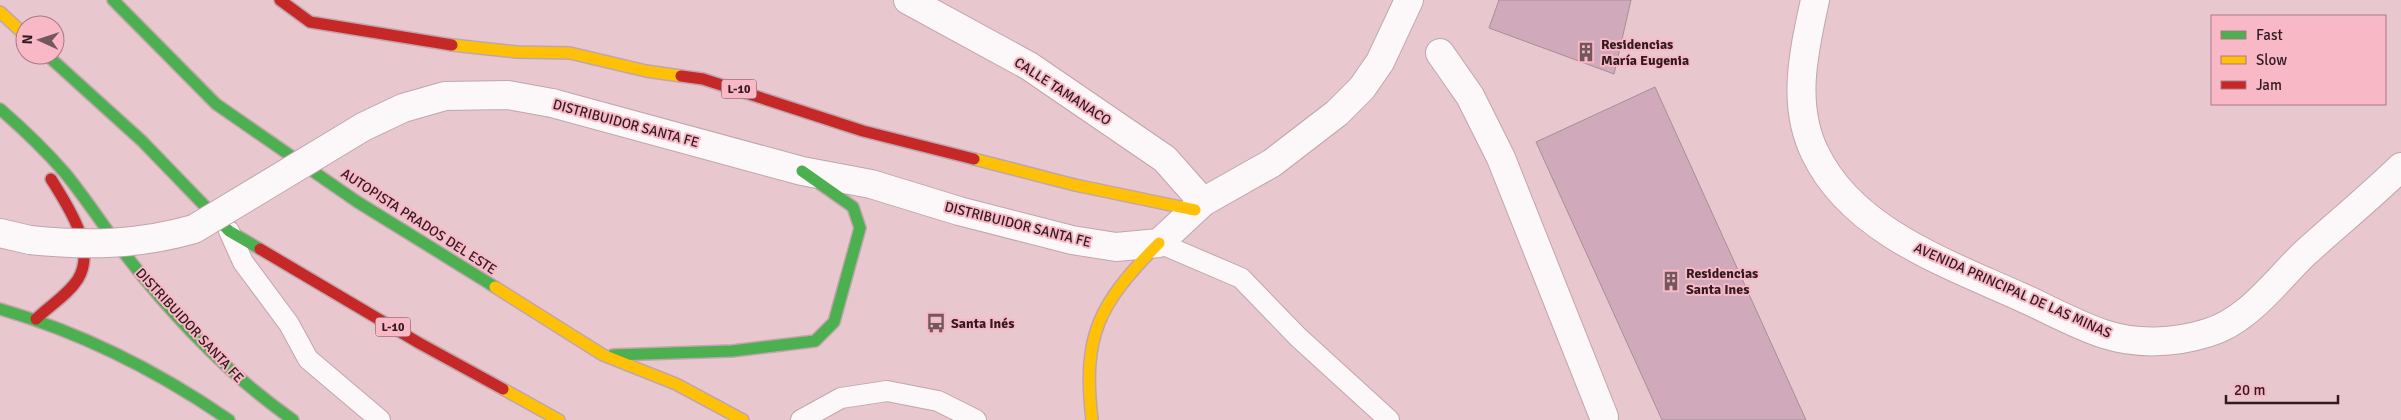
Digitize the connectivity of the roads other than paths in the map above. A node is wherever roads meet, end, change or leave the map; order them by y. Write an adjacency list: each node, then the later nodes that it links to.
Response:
1 (113, 0): 20 (main road, AUTOPISTA PRADOS DEL ESTE)
2 (280, 0): 14 (main road, L-10)
3 (908, 0): 14 (street, CALLE TAMANACO)
4 (1409, 0): 14 (street)
5 (1815, 0): 12 (street, AVENIDA PRINCIPAL DE LAS MINAS)
6 (0, 12): 7 (main road)
7 (15, 26)
8 (1440, 53): 21 (street)
9 (58, 65): 15 (main road, L-10)
10 (0, 109): 11 (main road, DISTRIBUIDOR SANTA FE)
11 (27, 133): 19 (main road); 23 (main road, DISTRIBUIDOR SANTA FE)
12 (2401, 167)
13 (802, 171): 16 (street, DISTRIBUIDOR SANTA FE, bridge); 17 (street, DISTRIBUIDOR SANTA FE); 20 (main road)
14 (1199, 206): 17 (street)
15 (229, 231): 24 (lane); 25 (main road, L-10)
16 (0, 233)
17 (1159, 243): 29 (main road); 30 (lane)
18 (0, 309): 19 (main road)
19 (36, 319): 22 (main road)
20 (603, 355): 26 (main road, AUTOPISTA PRADOS DEL ESTE)
21 (1604, 417)
22 (229, 420)
23 (293, 420)
24 (380, 420)
25 (560, 420)
26 (742, 420)
27 (801, 420): 28 (lane)
28 (976, 420)
29 (1092, 420)
30 (1389, 420)

